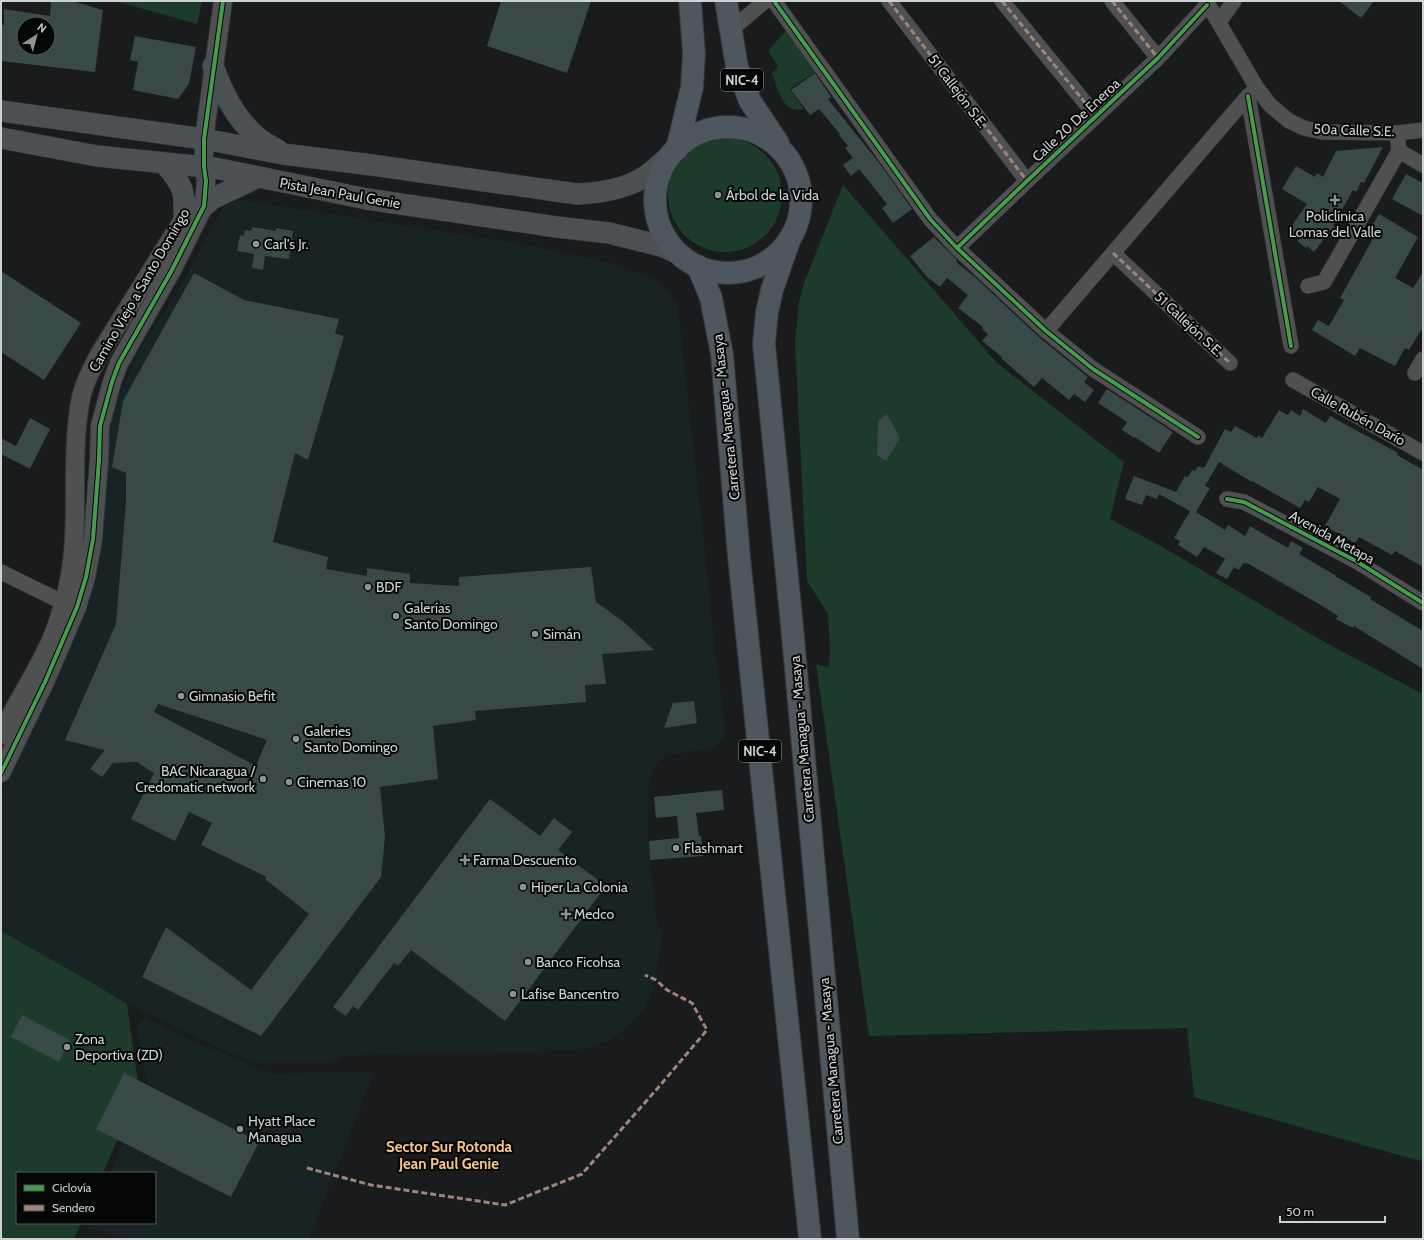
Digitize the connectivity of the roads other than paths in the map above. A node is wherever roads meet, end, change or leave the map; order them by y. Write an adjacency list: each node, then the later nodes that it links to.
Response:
1 (223, 1): 14 (street, Camino Viejo a Santo Domingo)
2 (690, 1): 25 (highway, NIC-4)
3 (726, 1): 12 (highway, NIC-4)
4 (765, 1): 12 (street)
5 (774, 1): 34 (street)
6 (889, 1): 30 (street, 51 Callejón S.E.)
7 (1002, 1): 17 (street)
8 (1112, 1): 13 (street)
9 (1234, 1): 11 (street)
10 (1207, 3): 11 (street, 50a Calle S.E.); 13 (street, Calle 20 De Eneroa)
11 (1219, 22): 15 (street, 50a Calle S.E.)
12 (731, 30): 22 (highway, NIC-4)
13 (1158, 58): 17 (street, Calle 20 De Eneroa)
14 (213, 66): 21 (street, Camino Viejo a Santo Domingo); 24 (main road)
15 (1252, 92): 19 (street, 50a Calle S.E.); 36 (street); 40 (street)
16 (1, 111): 21 (main road, Pista Jean Paul Genie)
17 (1096, 116): 30 (street, Calle 20 De Eneroa)
18 (1423, 130): 19 (street, 50a Calle S.E.)
19 (1398, 133): 23 (street)
20 (1, 138): 26 (main road, Pista Jean Paul Genie)
21 (204, 139): 24 (main road, Pista Jean Paul Genie); 28 (street, Camino Viejo a Santo Domingo)
22 (781, 149): 25 (highway, NIC-4); 33 (highway, NIC-4)
23 (1399, 151): 27 (street); 38 (street)
24 (283, 154): 25 (main road, Pista Jean Paul Genie)
25 (672, 154): 35 (highway, NIC-4)
26 (165, 164): 28 (main road, Pista Jean Paul Genie); 32 (main road)
27 (1423, 166)
28 (204, 167): 29 (main road, Pista Jean Paul Genie); 31 (street, Camino Viejo a Santo Domingo); 32 (street, Camino Viejo a Santo Domingo)
29 (256, 178): 31 (main road); 35 (main road, Pista Jean Paul Genie)
30 (1027, 181): 34 (street, Calle 20 De Eneroa)
31 (204, 206): 52 (street, Camino Viejo a Santo Domingo)
32 (184, 218): 49 (street, Camino Viejo a Santo Domingo)
33 (789, 241): 37 (highway, NIC-4); 54 (highway, Carretera Managua - Masaya / NIC-4)
34 (957, 248): 39 (street)
35 (678, 253): 37 (highway, NIC-4)
36 (1113, 253): 39 (street); 42 (street, 51 Callejón S.E.)
37 (698, 266): 53 (highway, Carretera Managua - Masaya / NIC-4)
38 (1308, 286)
39 (1046, 331): 45 (street)
40 (1291, 346)
41 (1423, 359): 43 (street)
42 (1230, 363)
43 (1415, 373)
44 (1293, 380): 46 (street, Calle Rubén Darío)
45 (1198, 437)
46 (1423, 453)
47 (1227, 499): 50 (street, Avenida Metapa)
48 (1, 572): 49 (street)
49 (64, 603): 51 (street, Camino Viejo a Santo Domingo)
50 (1423, 603)
51 (1, 735)
52 (1, 773)
53 (810, 1239)
54 (848, 1239)

